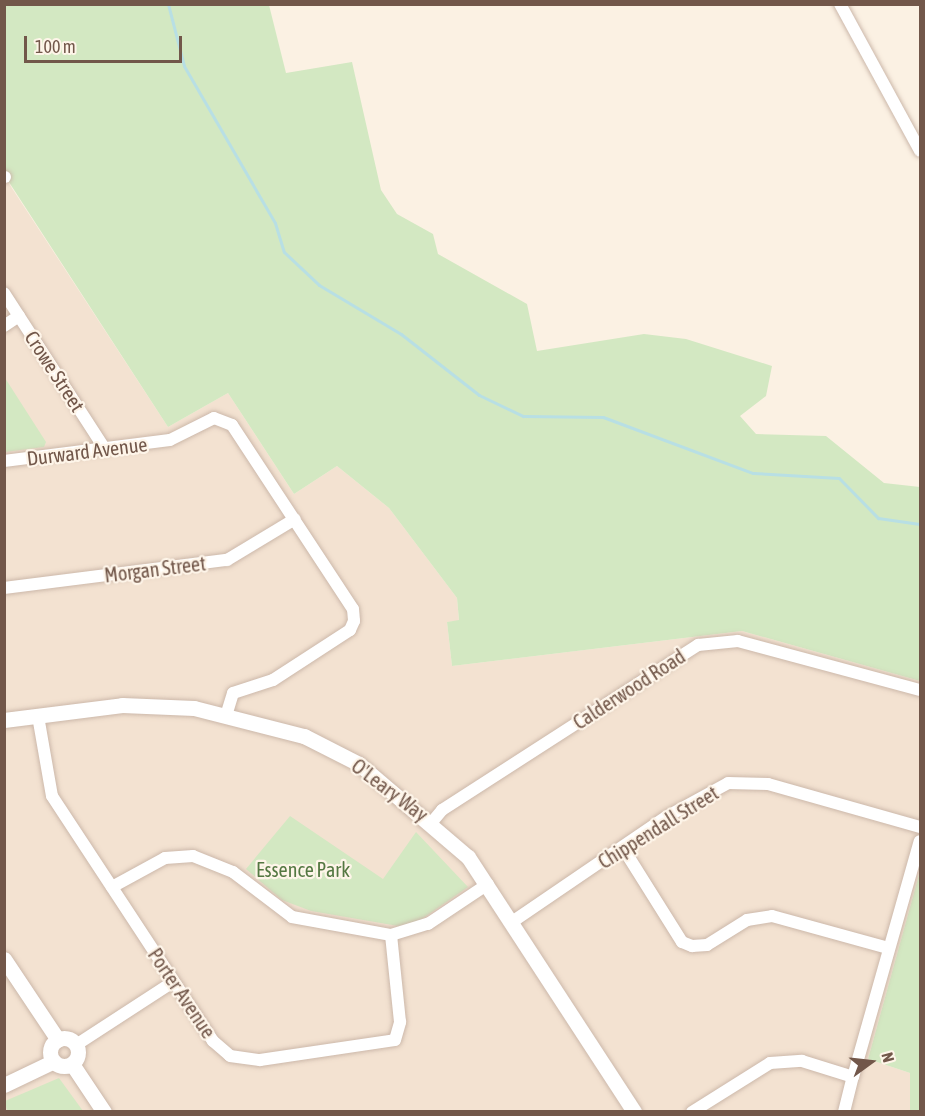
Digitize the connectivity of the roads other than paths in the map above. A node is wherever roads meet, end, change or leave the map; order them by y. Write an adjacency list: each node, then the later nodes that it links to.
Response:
1 (840, 4): 2 (street)
2 (921, 151)
3 (4, 293): 4 (street, Crowe Street)
4 (19, 316): 5 (street); 6 (street, Crowe Street)
5 (4, 326)
6 (105, 449): 7 (street, Durward Avenue); 8 (street, Durward Avenue)
7 (4, 461)
8 (295, 519): 9 (street, Morgan Street); 11 (street)
9 (4, 588)
10 (921, 690): 14 (street, Calderwood Road)
11 (227, 713): 12 (street, O'Leary Way); 14 (street, O'Leary Way)
12 (38, 716): 13 (street, O'Leary Way); 19 (street, Porter Avenue)
13 (4, 720)
14 (432, 822): 18 (street, O'Leary Way)
15 (921, 827): 17 (street, Chippendall Street)
16 (921, 841): 22 (street)
17 (622, 848): 20 (street, Chippendall Street); 22 (street)
18 (488, 884): 20 (street, O'Leary Way); 21 (street)
19 (112, 887): 21 (street); 24 (street, Porter Avenue)
20 (512, 922): 32 (street, O'Leary Way)
21 (391, 935): 24 (street, Porter Avenue)
22 (888, 948): 29 (street)
23 (4, 959): 25 (street)
24 (173, 982): 26 (street)
25 (58, 1040): 26 (street); 27 (street)
26 (76, 1045): 28 (street)
27 (54, 1061): 28 (street); 30 (street)
28 (72, 1064): 31 (street)
29 (853, 1077): 33 (street); 34 (street)
30 (4, 1085)
31 (104, 1112)
32 (634, 1112)
33 (692, 1112)
34 (844, 1112)

